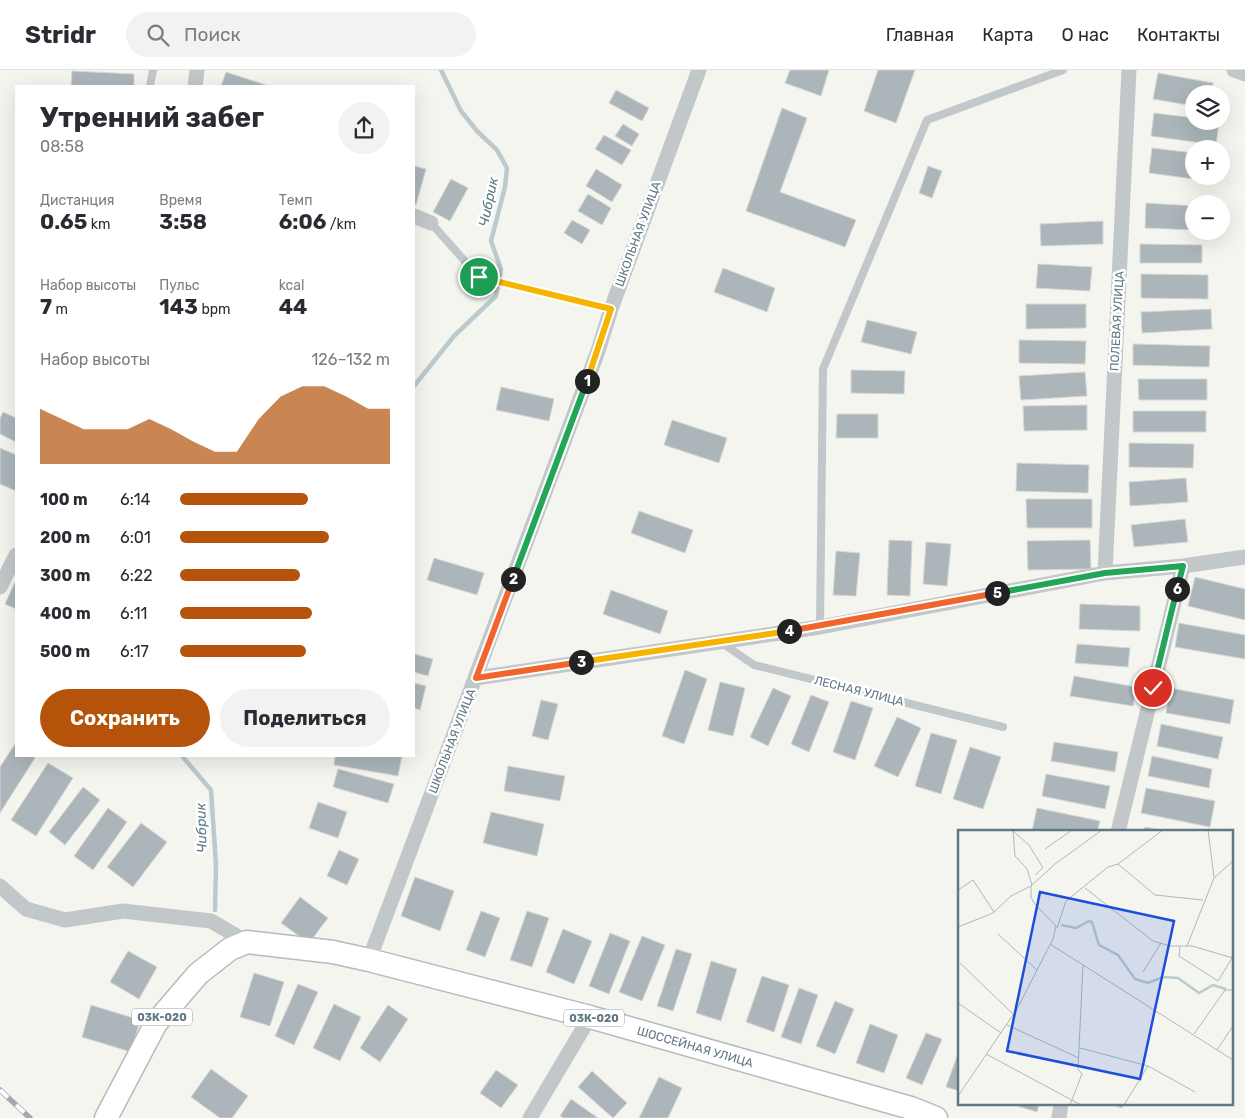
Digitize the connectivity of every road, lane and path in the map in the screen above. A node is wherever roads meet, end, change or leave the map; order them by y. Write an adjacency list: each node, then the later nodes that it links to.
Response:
1 (153, 70): 8 (lane)
2 (197, 70): 9 (street)
3 (699, 70): 12 (street, ШКОЛЬНАЯ УЛИЦА)
4 (1063, 70): 18 (lane)
5 (1130, 70): 16 (street, ПОЛЕВАЯ УЛИЦА)
6 (1234, 70): 7 (street)
7 (1245, 74)
8 (150, 85)
9 (195, 85)
10 (415, 216): 11 (street)
11 (431, 223): 12 (lane)
12 (611, 309): 20 (street, ШКОЛЬНАЯ УЛИЦА)
13 (15, 558): 17 (street)
14 (1245, 558): 15 (street)
15 (1183, 566): 16 (street); 22 (street)
16 (1105, 573): 18 (street)
17 (0, 587)
18 (820, 627): 19 (street)
19 (721, 642): 20 (street); 21 (lane, ЛЕСНАЯ УЛИЦА)
20 (476, 678): 25 (street, ШКОЛЬНАЯ УЛИЦА)
21 (1003, 727)
22 (1118, 830)
23 (0, 886): 24 (street)
24 (247, 942): 25 (main road, ШОССЕЙНАЯ УЛИЦА / 03К-020); 27 (main road, 03К-020)
25 (369, 960): 26 (main road, ШОССЕЙНАЯ УЛИЦА / 03К-020)
26 (590, 1016): 28 (street); 29 (main road, ШОССЕЙНАЯ УЛИЦА / 03К-020)
27 (106, 1118)
28 (530, 1118)
29 (936, 1118)

